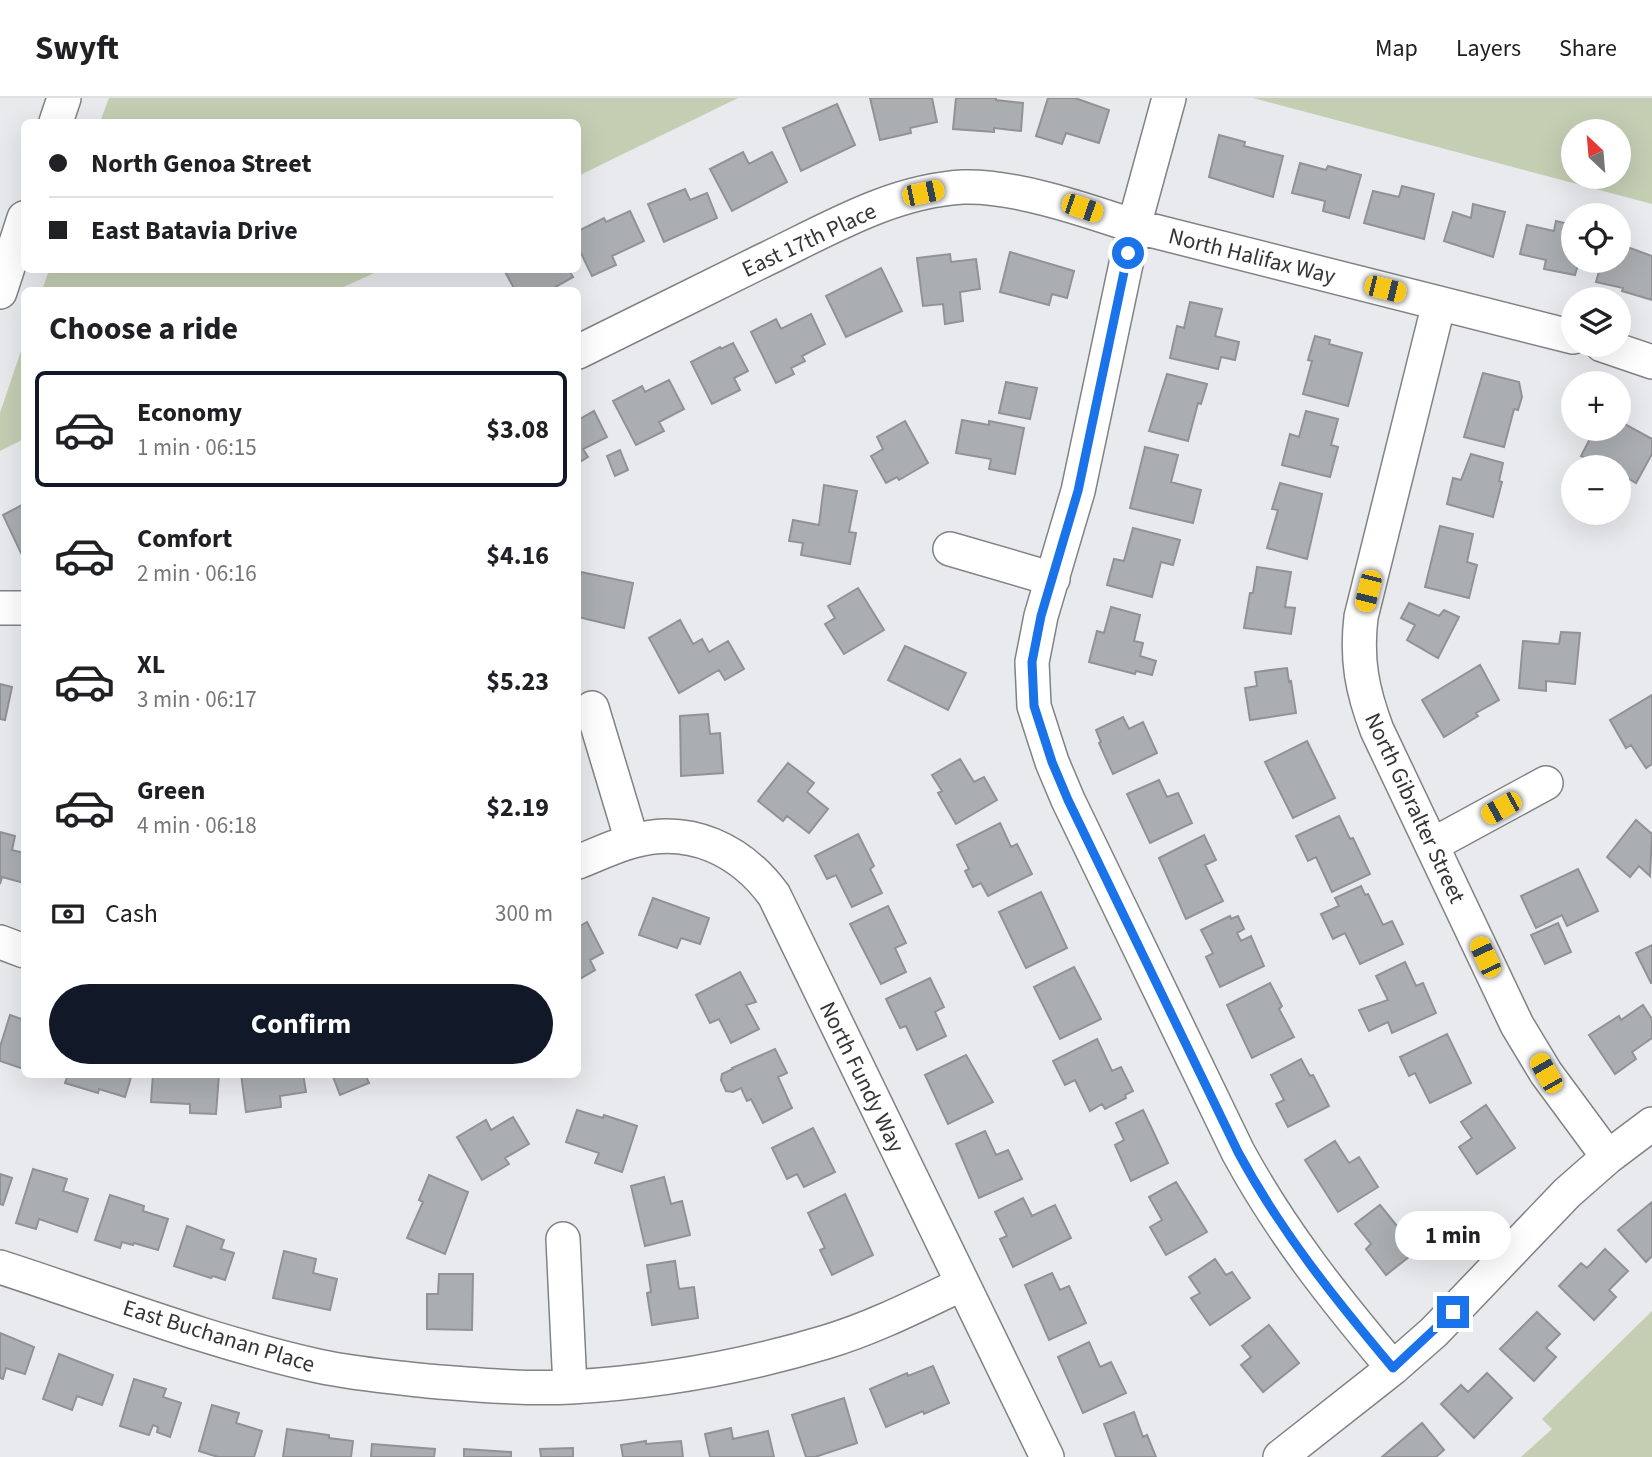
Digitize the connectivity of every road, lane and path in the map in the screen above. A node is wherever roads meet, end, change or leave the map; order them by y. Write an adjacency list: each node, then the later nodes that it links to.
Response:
1 (64, 98): 3 (street)
2 (1168, 98): 4 (street)
3 (57, 119)
4 (1134, 226): 7 (street, North Halifax Way); 9 (street, East 17th Place); 13 (street)
5 (21, 227): 6 (street)
6 (0, 292)
7 (1439, 303): 8 (street, North Halifax Way); 19 (street, North Gibralter Street)
8 (1561, 334)
9 (581, 351)
10 (1631, 355): 11 (street)
11 (1652, 362)
12 (950, 550): 13 (street)
13 (1053, 579): 28 (street)
14 (0, 608): 15 (street)
15 (21, 608)
16 (592, 708): 18 (street)
17 (1546, 783): 19 (street)
18 (632, 841): 20 (street, North Fundy Way); 27 (street, North Fundy Way)
19 (1432, 845): 24 (street, North Gibralter Street)
20 (581, 861)
21 (0, 942): 22 (street)
22 (21, 950)
23 (1652, 1124): 24 (street)
24 (1608, 1157): 28 (street)
25 (563, 1239): 29 (street)
26 (0, 1267): 29 (street, East Buchanan Place)
27 (962, 1284): 29 (street, East Buchanan Place); 30 (street, North Fundy Way)
28 (1393, 1368): 31 (street)
29 (569, 1387)
30 (1047, 1457)
31 (1280, 1457)

